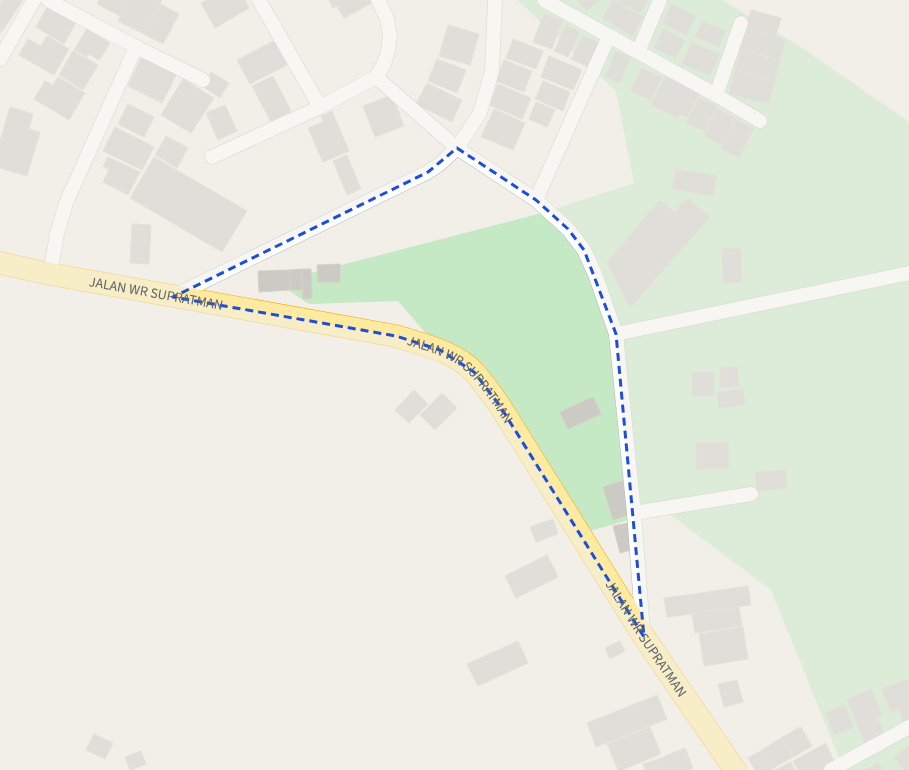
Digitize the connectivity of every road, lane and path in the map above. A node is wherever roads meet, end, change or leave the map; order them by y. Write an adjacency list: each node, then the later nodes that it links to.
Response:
1 (34, 0): 12 (street)
2 (48, 0): 10 (street)
3 (259, 0): 16 (street)
4 (378, 0): 13 (street)
5 (544, 0): 9 (street)
6 (660, 0): 11 (street)
7 (497, 1): 18 (street)
8 (741, 23): 15 (street)
9 (608, 36): 11 (street); 20 (street)
10 (136, 47): 14 (street); 23 (street)
11 (638, 52): 15 (street)
12 (0, 59)
13 (376, 77): 16 (street); 18 (street)
14 (203, 80)
15 (716, 95): 17 (street)
16 (320, 107): 19 (street)
17 (760, 121)
18 (457, 148): 20 (street); 24 (street)
19 (212, 157)
20 (536, 200): 25 (street)
21 (0, 263): 23 (highway, JALAN WR SUPRATMAN)
22 (909, 273): 25 (street)
23 (50, 274): 24 (highway, JALAN WR SUPRATMAN)
24 (173, 296): 28 (highway, JALAN WR SUPRATMAN)
25 (616, 334): 27 (street)
26 (751, 494): 27 (street)
27 (634, 513): 28 (street)
28 (644, 637): 30 (highway, JALAN WR SUPRATMAN)
29 (909, 727): 31 (street)
30 (735, 770)
31 (831, 770)

